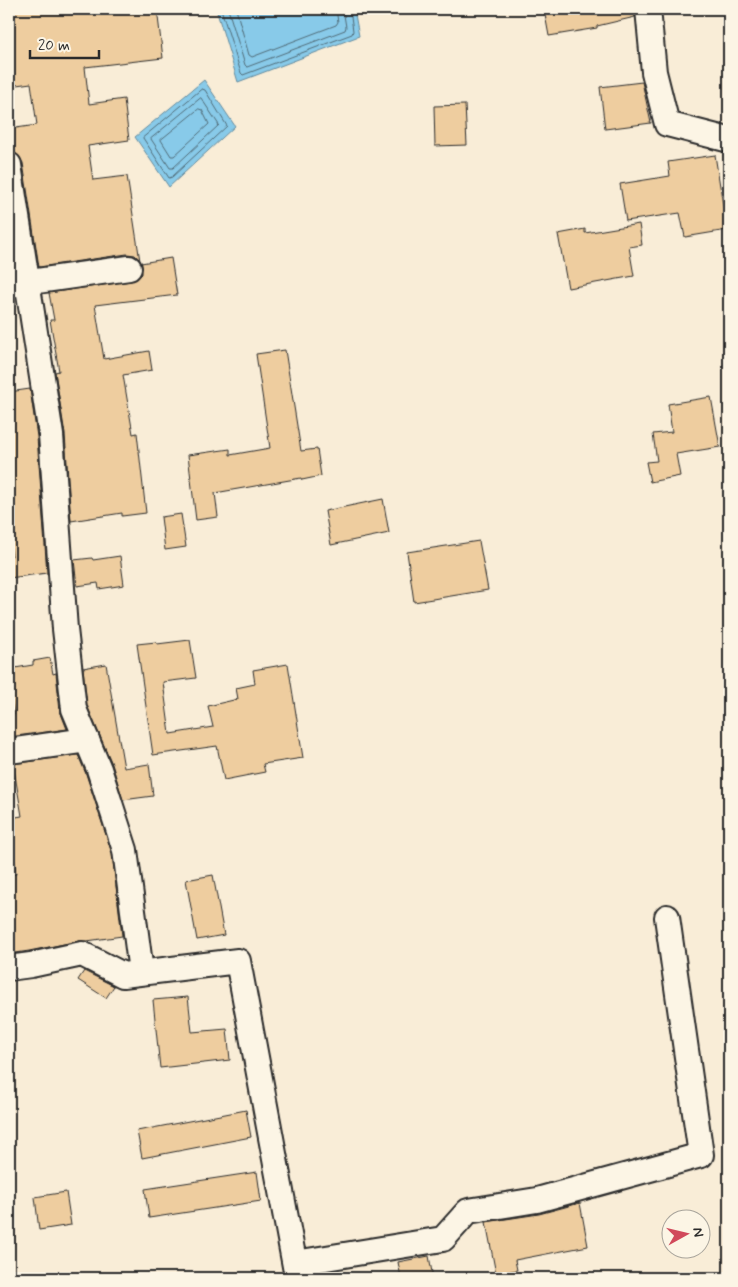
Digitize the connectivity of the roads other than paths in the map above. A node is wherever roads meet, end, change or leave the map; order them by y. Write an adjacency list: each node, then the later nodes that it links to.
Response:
1 (648, 9): 2 (street)
2 (729, 140)
3 (9, 165): 5 (street)
4 (129, 268): 5 (street)
5 (18, 284): 6 (street)
6 (87, 740): 7 (street); 10 (street)
7 (9, 751)
8 (667, 917): 11 (street)
9 (9, 968): 10 (street)
10 (141, 972): 11 (street)
11 (296, 1271)

